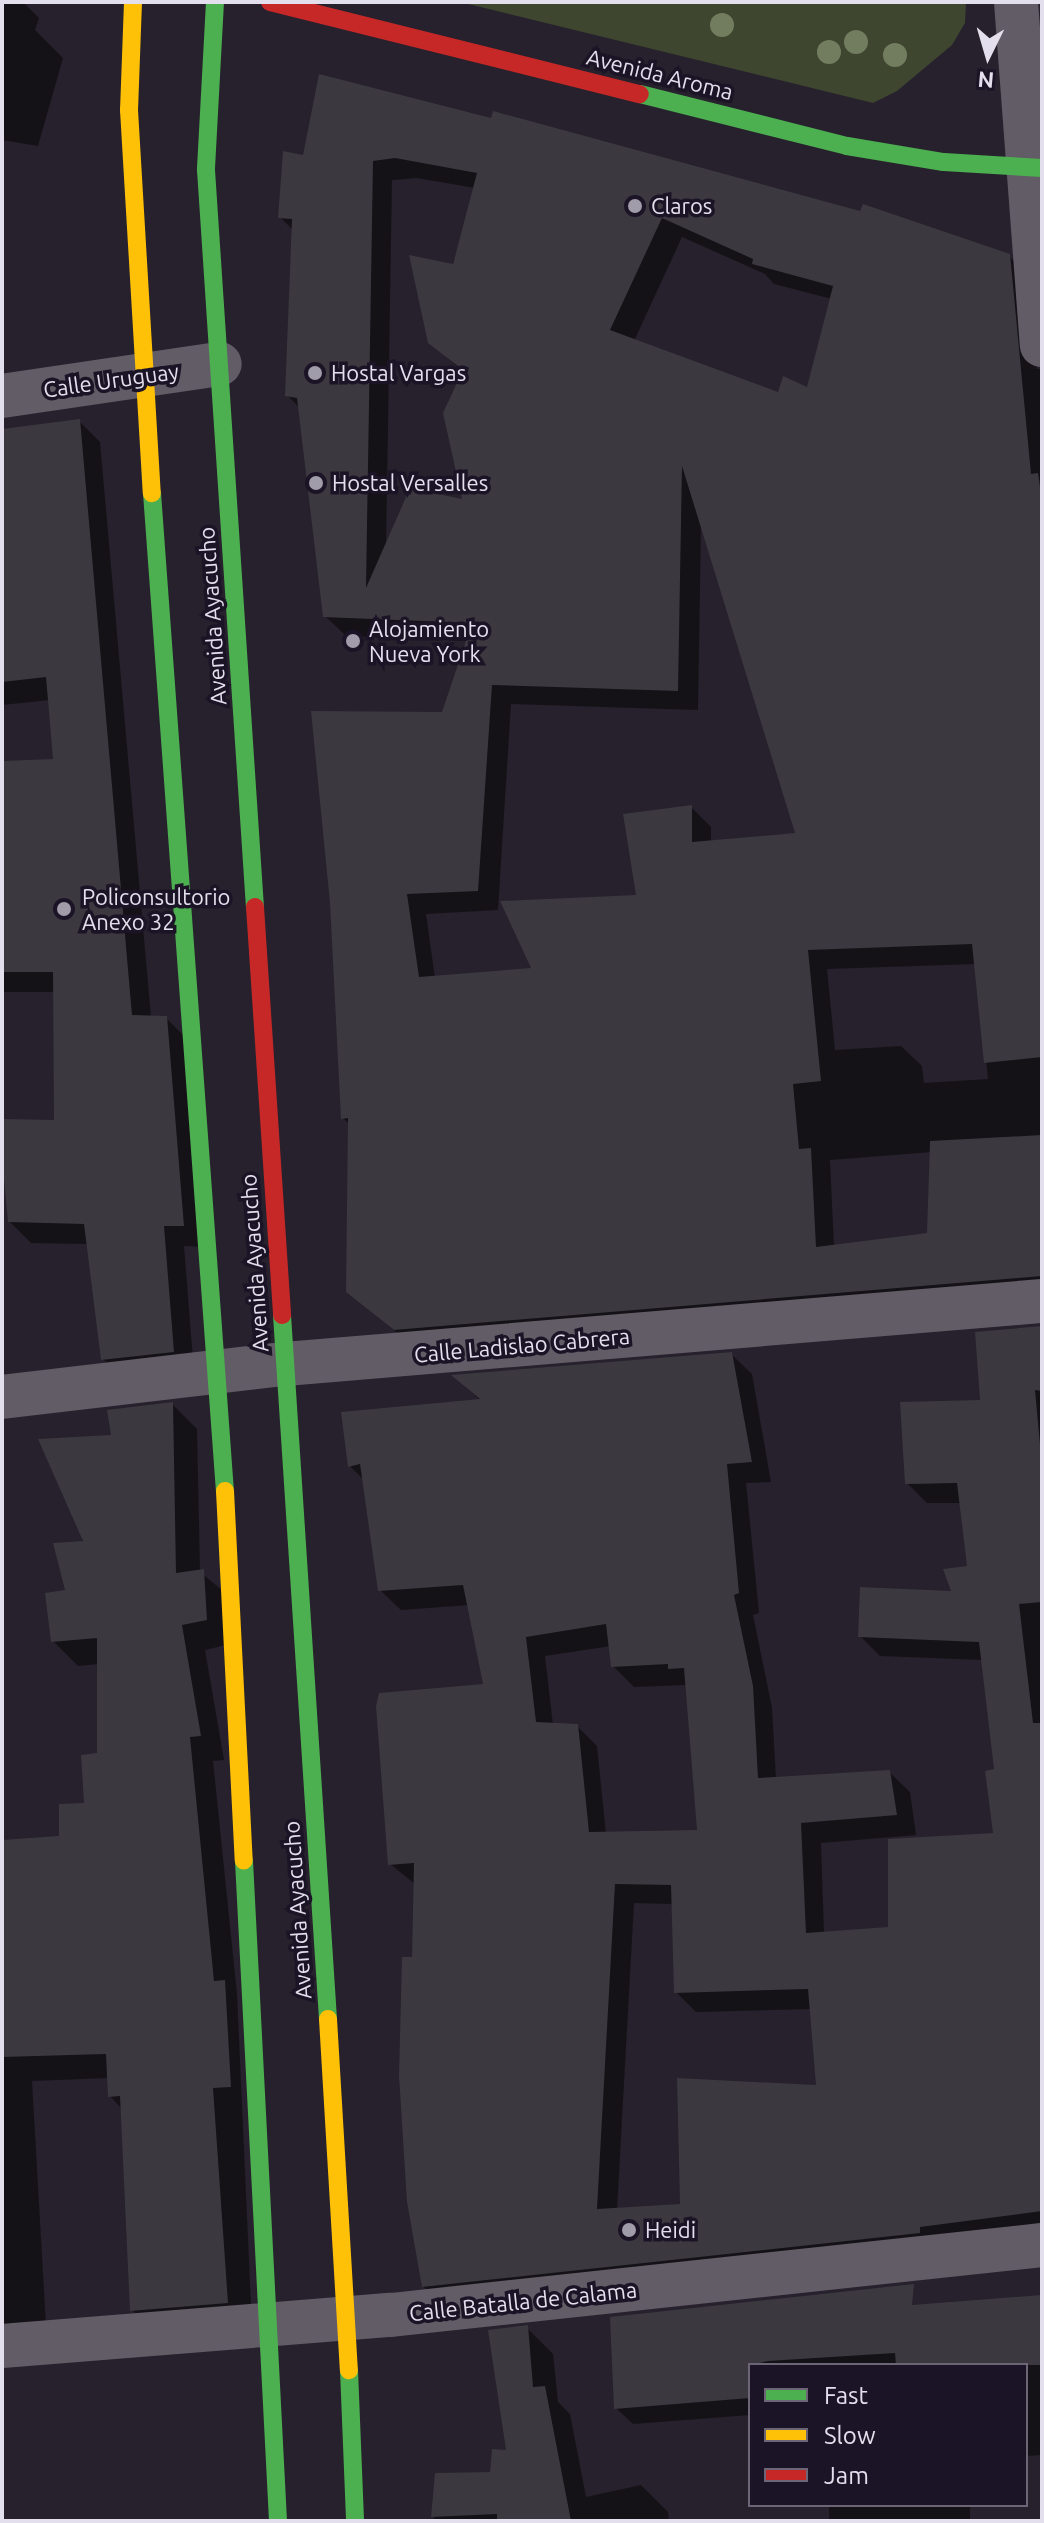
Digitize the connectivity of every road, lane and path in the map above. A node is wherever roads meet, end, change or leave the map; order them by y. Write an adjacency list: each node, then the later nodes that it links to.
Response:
1 (133, 2): 8 (main road, Avenida Ayacucho)
2 (215, 2): 7 (main road, Avenida Ayacucho)
3 (270, 2): 5 (main road, Avenida Aroma)
4 (1016, 2): 5 (street)
5 (1034, 168): 6 (street)
6 (1042, 345)
7 (220, 364): 8 (street, Calle Uruguay); 11 (main road, Avenida Ayacucho)
8 (143, 375): 9 (street, Calle Uruguay); 12 (main road, Avenida Ayacucho)
9 (2, 396)
10 (1042, 1301): 11 (street, Calle Ladislao Cabrera)
11 (285, 1364): 12 (street, Calle Ladislao Cabrera); 15 (main road, Avenida Ayacucho)
12 (219, 1372): 13 (street, Calle Ladislao Cabrera); 16 (main road, Avenida Ayacucho)
13 (2, 1397)
14 (1042, 2245): 15 (street, Calle Batalla de Calama)
15 (346, 2318): 16 (street, Calle Batalla de Calama); 19 (main road, Avenida Ayacucho)
16 (269, 2324): 17 (street, Calle Batalla de Calama); 18 (main road, Avenida Ayacucho)
17 (2, 2346)
18 (278, 2521)
19 (355, 2521)

